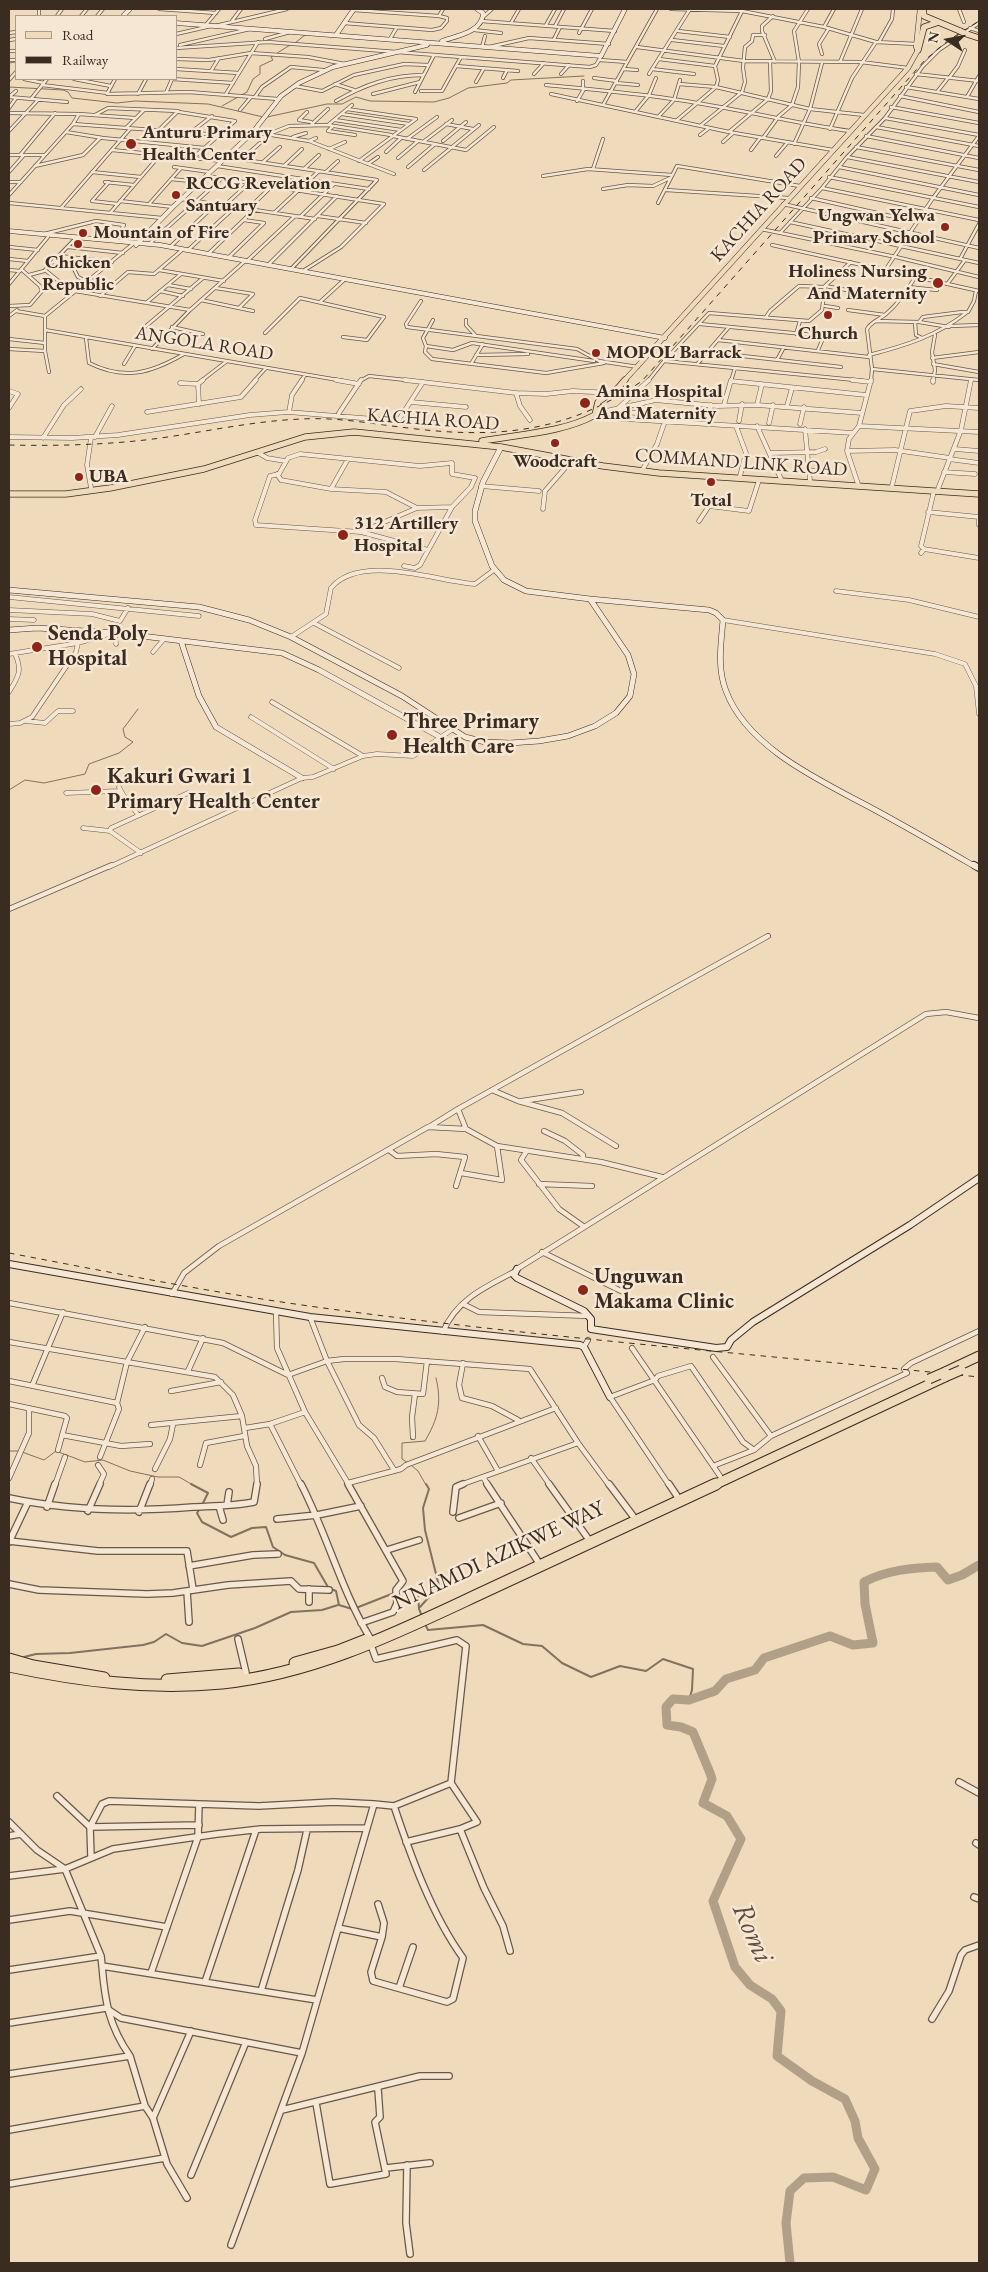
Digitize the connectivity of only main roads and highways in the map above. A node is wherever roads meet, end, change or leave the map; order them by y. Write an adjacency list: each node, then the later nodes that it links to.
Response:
1 (923, 9): 2 (highway); 3 (highway); 5 (main road, KACHIA ROAD)
2 (941, 24): 3 (highway); 5 (highway)
3 (964, 31): 4 (highway)
4 (979, 37)
5 (917, 47): 6 (main road, KACHIA ROAD)
6 (512, 436): 7 (main road); 8 (main road, KACHIA ROAD)
7 (482, 441): 8 (main road, KACHIA ROAD); 10 (main road, KACHIA ROAD)
8 (503, 446): 9 (main road, COMMAND LINK ROAD); 9 (main road, COMMAND LINK ROAD); 10 (main road, KACHIA ROAD)
9 (910, 488): 11 (main road, COMMAND LINK ROAD)
10 (9, 493)
11 (979, 493)
12 (979, 1356): 14 (highway, NNAMDI AZIKWE WAY)
13 (979, 1362): 14 (highway, NNAMDI AZIKWE WAY, bridge)
14 (945, 1374): 15 (highway, NNAMDI AZIKWE WAY); 15 (highway, NNAMDI AZIKWE WAY, bridge)
15 (714, 1480): 16 (highway, NNAMDI AZIKWE WAY); 16 (highway, NNAMDI AZIKWE WAY)
16 (371, 1641): 17 (highway, NNAMDI AZIKWE WAY); 18 (highway, NNAMDI AZIKWE WAY)
17 (9, 1659)
18 (9, 1666)

